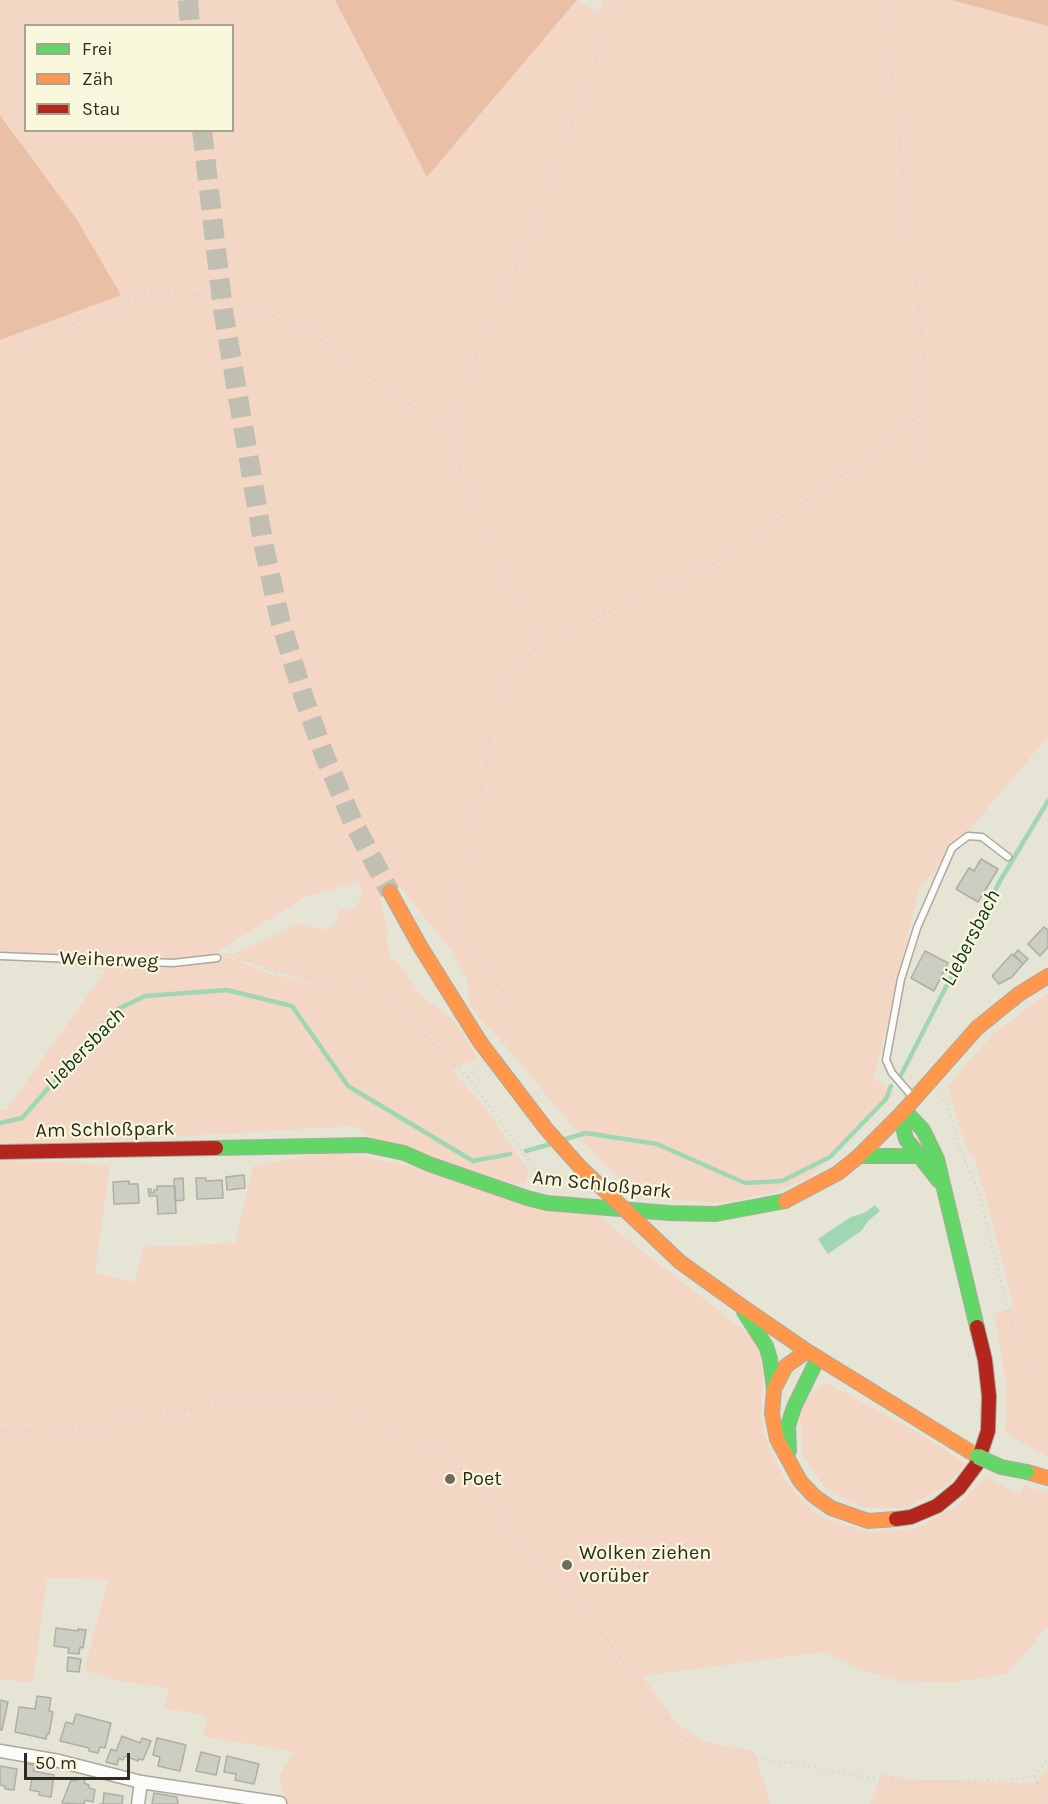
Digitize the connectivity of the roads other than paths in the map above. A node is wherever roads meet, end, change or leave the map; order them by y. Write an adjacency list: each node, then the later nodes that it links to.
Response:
1 (1008, 856): 6 (lane)
2 (390, 892): 12 (main road, bridge)
3 (0, 956): 4 (lane, Weiherweg)
4 (217, 958)
5 (1048, 976): 6 (main road, Am Schloßpark)
6 (914, 1099): 7 (main road, Am Schloßpark)
7 (902, 1113): 9 (main road, Am Schloßpark); 10 (main road); 11 (main road)
8 (0, 1152): 9 (main road, Am Schloßpark)
9 (860, 1156): 10 (main road)
10 (919, 1156): 11 (main road)
11 (946, 1191): 15 (main road)
12 (740, 1305): 13 (main road); 14 (main road)
13 (813, 1355): 14 (main road); 15 (main road); 16 (main road, bridge)
14 (774, 1389): 15 (main road)
15 (789, 1463)
16 (1048, 1478)
17 (0, 1751): 18 (street)
18 (141, 1782): 19 (street); 20 (street)
19 (280, 1803)
20 (138, 1804)

